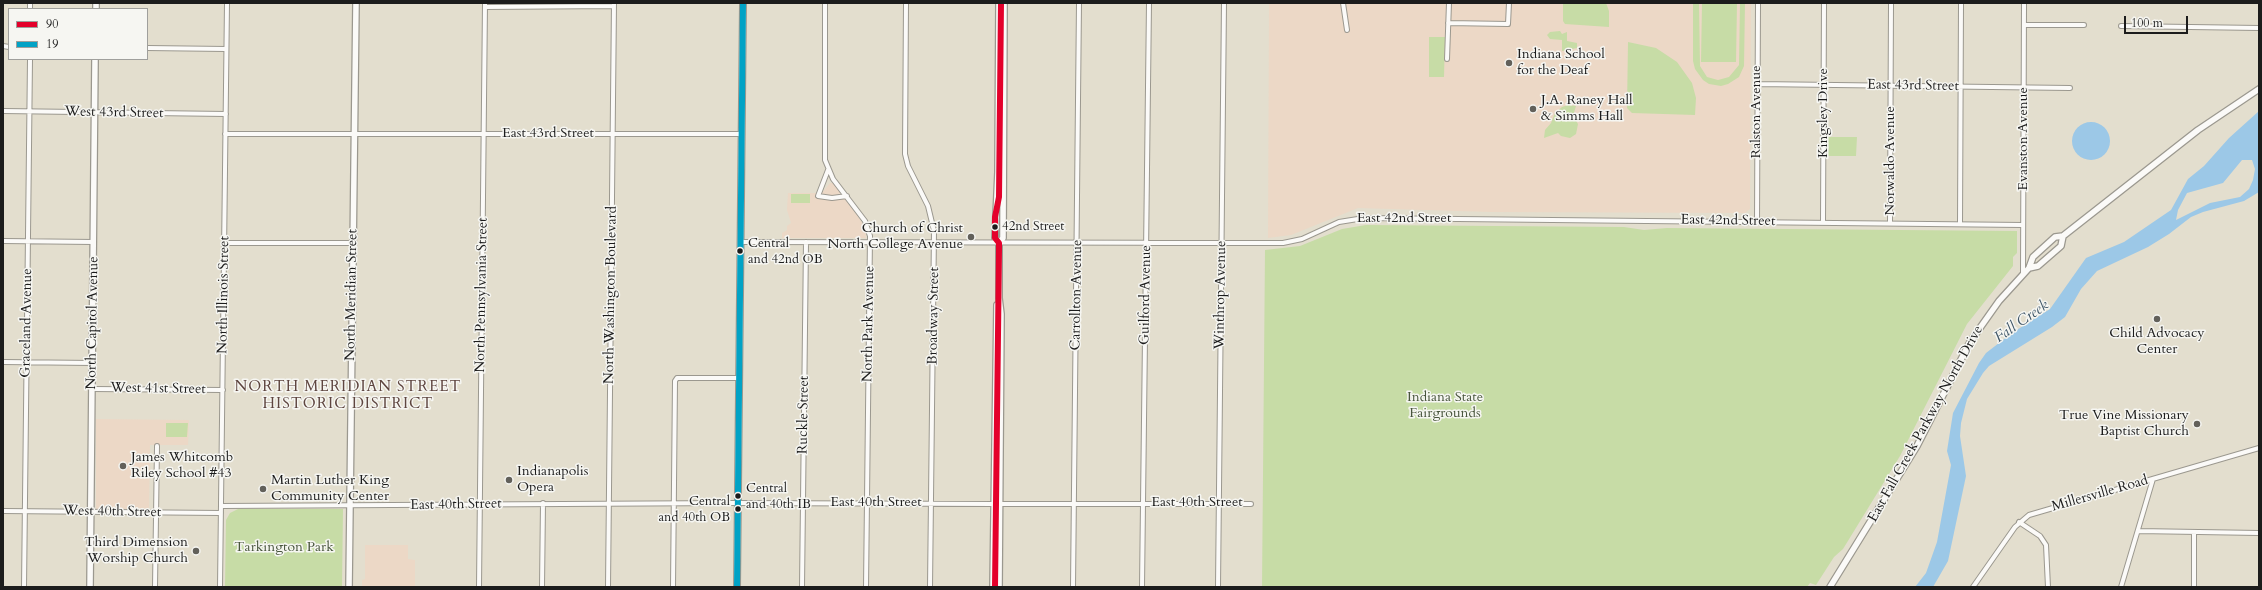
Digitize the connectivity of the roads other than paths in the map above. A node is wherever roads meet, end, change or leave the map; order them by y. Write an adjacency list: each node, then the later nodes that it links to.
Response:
1 (227, 3): 28 (street, North Illinois Street)
2 (356, 3): 43 (main road, North Meridian Street)
3 (743, 3): 47 (main road)
4 (824, 3): 48 (street, North Park Avenue)
5 (906, 3): 64 (street, Broadway Street)
6 (999, 3): 65 (main road)
7 (1004, 3): 65 (main road)
8 (1079, 3): 66 (street, Carrollton Avenue)
9 (1148, 3): 67 (street, Guilford Avenue)
10 (1224, 3): 68 (street, Winthrop Avenue)
11 (1343, 3): 26 (street)
12 (1449, 3): 21 (street)
13 (1509, 3): 21 (street)
14 (1758, 3): 32 (street, Ralston Avenue)
15 (1824, 3): 33 (street, Kingsley Drive)
16 (1891, 3): 34 (street, Norwaldo Avenue)
17 (1961, 3): 35 (street)
18 (2024, 3): 22 (street, Evanston Avenue)
19 (485, 5): 20 (street); 45 (street, North Pennsylvania Street)
20 (614, 5): 46 (street, North Washington Boulevard)
21 (1448, 23): 29 (street)
22 (2024, 25): 23 (street); 36 (street, Evanston Avenue)
23 (2084, 25)
24 (2121, 26): 25 (street)
25 (2259, 28)
26 (1347, 30)
27 (148, 48): 28 (street)
28 (226, 49): 42 (street, North Illinois Street)
29 (1447, 59)
30 (30, 60): 40 (street, Graceland Avenue)
31 (96, 60): 41 (main road, North Capitol Avenue)
32 (1757, 84): 33 (street, East 43rd Street); 50 (street, Ralston Avenue)
33 (1824, 85): 34 (street, East 43rd Street); 51 (street, Kingsley Drive)
34 (1891, 85): 35 (street, East 43rd Street); 52 (street, Norwaldo Avenue)
35 (1960, 86): 36 (street, East 43rd Street); 53 (street)
36 (2024, 87): 37 (street, East 43rd Street); 54 (street, Evanston Avenue)
37 (2070, 88)
38 (2259, 89): 55 (main road, East Fall Creek Parkway North Drive)
39 (3, 111): 40 (street, West 43rd Street)
40 (29, 112): 41 (street, West 43rd Street); 57 (street, Graceland Avenue)
41 (95, 112): 42 (street, West 43rd Street); 58 (main road, North Capitol Avenue)
42 (226, 114): 44 (street, North Illinois Street)
43 (354, 133): 44 (street); 45 (street, East 43rd Street); 62 (main road, North Meridian Street)
44 (225, 134): 61 (street, North Illinois Street)
45 (484, 134): 46 (street, East 43rd Street); 88 (street, North Pennsylvania Street)
46 (613, 134): 47 (street, East 43rd Street); 81 (street, North Washington Boulevard)
47 (742, 134): 59 (main road)
48 (828, 170): 49 (street, North Park Avenue); 49 (street)
49 (847, 196): 63 (street, North Park Avenue)
50 (1757, 222): 51 (street, East 42nd Street); 68 (street, East 42nd Street)
51 (1823, 222): 52 (street, East 42nd Street)
52 (1890, 223): 53 (street, East 42nd Street)
53 (1960, 224): 54 (street, East 42nd Street)
54 (2024, 225): 70 (street, Evanston Avenue)
55 (2063, 236): 69 (main road, East Fall Creek Parkway North Drive); 69 (main road, East Fall Creek Parkway North Drive)
56 (3, 241): 57 (street)
57 (28, 241): 58 (street); 72 (street, Graceland Avenue)
58 (94, 242): 73 (main road, North Capitol Avenue)
59 (741, 242): 60 (street, East 42nd Street); 74 (main road)
60 (806, 242): 63 (street, East 42nd Street); 84 (street, Ruckle Street)
61 (224, 243): 62 (street); 76 (street, North Illinois Street)
62 (353, 243): 94 (main road, North Meridian Street)
63 (870, 243): 64 (street, East 42nd Street); 85 (street, North Park Avenue)
64 (935, 243): 65 (street, East 42nd Street); 89 (street, Broadway Street)
65 (999, 243): 66 (street, East 42nd Street); 90 (main road)
66 (1077, 243): 67 (street, East 42nd Street); 91 (street, Carrollton Avenue)
67 (1147, 243): 68 (street, East 42nd Street); 86 (street, Guilford Avenue)
68 (1222, 243): 87 (street, Winthrop Avenue)
69 (2029, 268): 70 (main road, East Fall Creek Parkway North Drive)
70 (2023, 274): 122 (main road, East Fall Creek Parkway North Drive)
71 (3, 362): 72 (street)
72 (26, 363): 73 (street); 96 (street, Graceland Avenue)
73 (92, 363): 75 (main road, North Capitol Avenue)
74 (740, 378): 82 (street); 83 (main road)
75 (92, 389): 76 (street, West 41st Street); 97 (main road, North Capitol Avenue)
76 (223, 390): 93 (street, North Illinois Street)
77 (157, 446): 98 (street)
78 (2259, 448): 79 (street, Millersville Road)
79 (2153, 479): 100 (street, Millersville Road); 101 (street)
80 (543, 503): 81 (street, East 40th Street); 88 (street, East 40th Street); 110 (street)
81 (609, 503): 82 (street, East 40th Street); 111 (street, North Washington Boulevard)
82 (674, 503): 83 (street, East 40th Street); 112 (street)
83 (738, 503): 84 (street, East 40th Street); 113 (main road)
84 (803, 503): 85 (street, East 40th Street); 114 (street, Ruckle Street)
85 (867, 503): 89 (street, East 40th Street); 115 (street, North Park Avenue)
86 (1144, 503): 87 (street, East 40th Street); 91 (street, East 40th Street); 120 (street, Guilford Avenue)
87 (1219, 503): 92 (street, East 40th Street); 121 (street, Winthrop Avenue)
88 (480, 504): 94 (street, East 40th Street); 109 (street, North Pennsylvania Street)
89 (932, 504): 90 (street, East 40th Street); 116 (street, Broadway Street)
90 (997, 504): 91 (street, East 40th Street); 117 (main road); 118 (main road)
91 (1074, 504): 119 (street, Carrollton Avenue)
92 (1251, 504)
93 (221, 506): 94 (street); 99 (street, North Illinois Street)
94 (350, 506): 108 (main road, North Meridian Street)
95 (3, 511): 96 (street, West 40th Street)
96 (25, 511): 97 (street, West 40th Street); 104 (street, Graceland Avenue)
97 (91, 512): 98 (street, West 40th Street); 105 (main road, North Capitol Avenue)
98 (156, 513): 99 (street, West 40th Street); 106 (street)
99 (221, 513): 107 (street, North Illinois Street)
100 (2019, 522): 123 (street, Millersville Road); 124 (street)
101 (2138, 531): 102 (street); 125 (street)
102 (2194, 532): 103 (street); 126 (street)
103 (2259, 532)
104 (24, 587)
105 (90, 587)
106 (155, 587)
107 (220, 587)
108 (349, 587)
109 (479, 587)
110 (542, 587)
111 (608, 587)
112 (672, 587)
113 (737, 587)
114 (802, 587)
115 (866, 587)
116 (930, 587)
117 (993, 587)
118 (998, 587)
119 (1073, 587)
120 (1142, 587)
121 (1218, 587)
122 (1830, 587)
123 (1973, 587)
124 (2048, 587)
125 (2121, 587)
126 (2194, 587)

